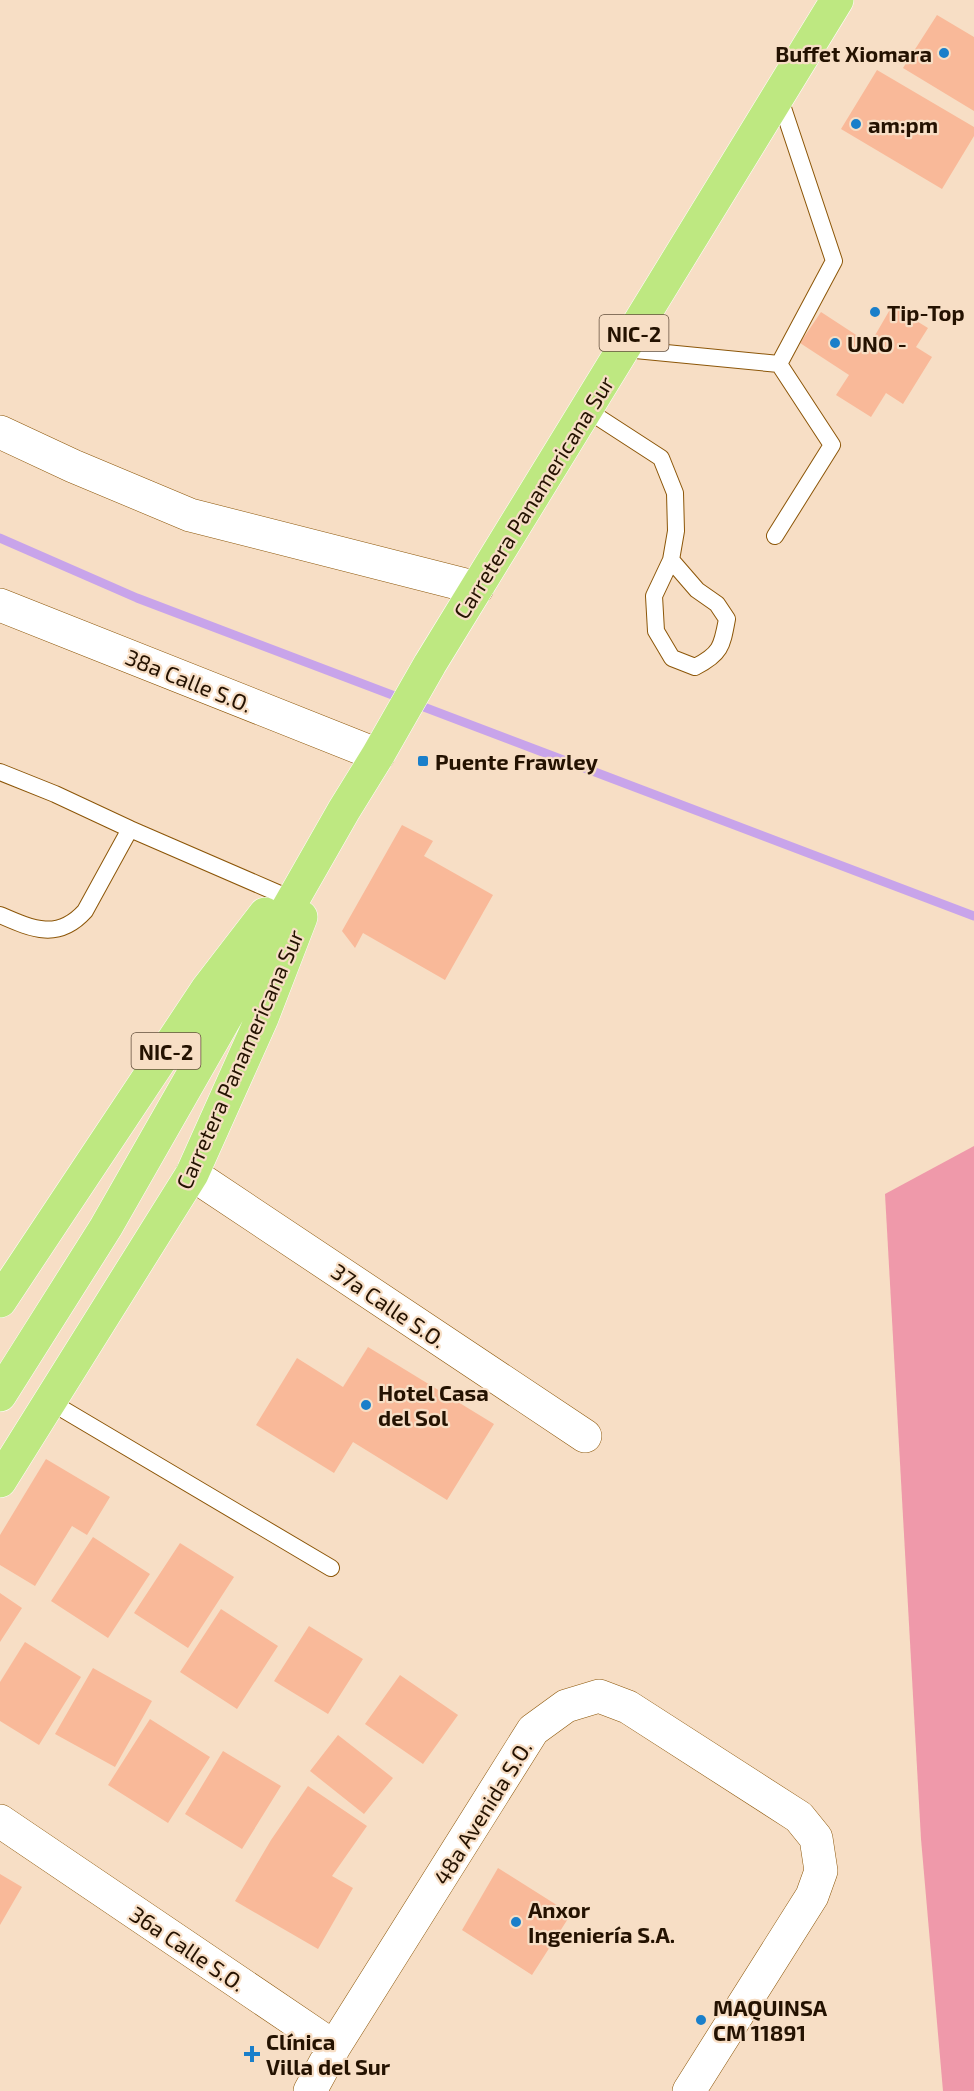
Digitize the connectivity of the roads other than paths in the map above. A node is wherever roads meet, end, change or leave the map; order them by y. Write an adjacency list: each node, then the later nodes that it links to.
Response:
1 (837, 0): 2 (highway, Carretera Panamericana Sur / NIC-2)
2 (778, 94): 3 (highway, Carretera Panamericana Sur / NIC-2); 4 (lane)
3 (625, 348): 4 (lane); 5 (highway, Carretera Panamericana Sur / NIC-2)
4 (779, 364): 7 (lane)
5 (587, 410): 8 (lane); 9 (highway, Carretera Panamericana Sur / NIC-2)
6 (0, 432): 9 (street)
7 (775, 536)
8 (671, 560): 8 (lane)
9 (477, 588): 11 (highway, Carretera Panamericana Sur / NIC-2)
10 (0, 605): 11 (street, 38a Calle S.O.)
11 (384, 744): 13 (highway, Carretera Panamericana Sur / NIC-2)
12 (0, 772): 14 (lane)
13 (344, 810): 15 (highway, Carretera Panamericana Sur / NIC-2); 17 (highway, Carretera Panamericana Sur / NIC-2); 19 (highway, Carretera Panamericana Sur / NIC-2)
14 (130, 829): 15 (lane); 16 (lane)
15 (280, 894): 18 (highway, Carretera Panamericana Sur / NIC-2)
16 (0, 915)
17 (192, 1174): 20 (highway, Carretera Panamericana Sur / NIC-2); 21 (street, 37a Calle S.O.)
18 (0, 1301)
19 (0, 1395)
20 (49, 1401): 22 (highway, Carretera Panamericana Sur / NIC-2); 23 (lane)
21 (585, 1436)
22 (0, 1481)
23 (332, 1568)
24 (0, 1821): 25 (street, 36a Calle S.O.)
25 (334, 2047): 26 (street); 27 (street, 48a Avenida S.O.)
26 (310, 2091)
27 (689, 2091)

